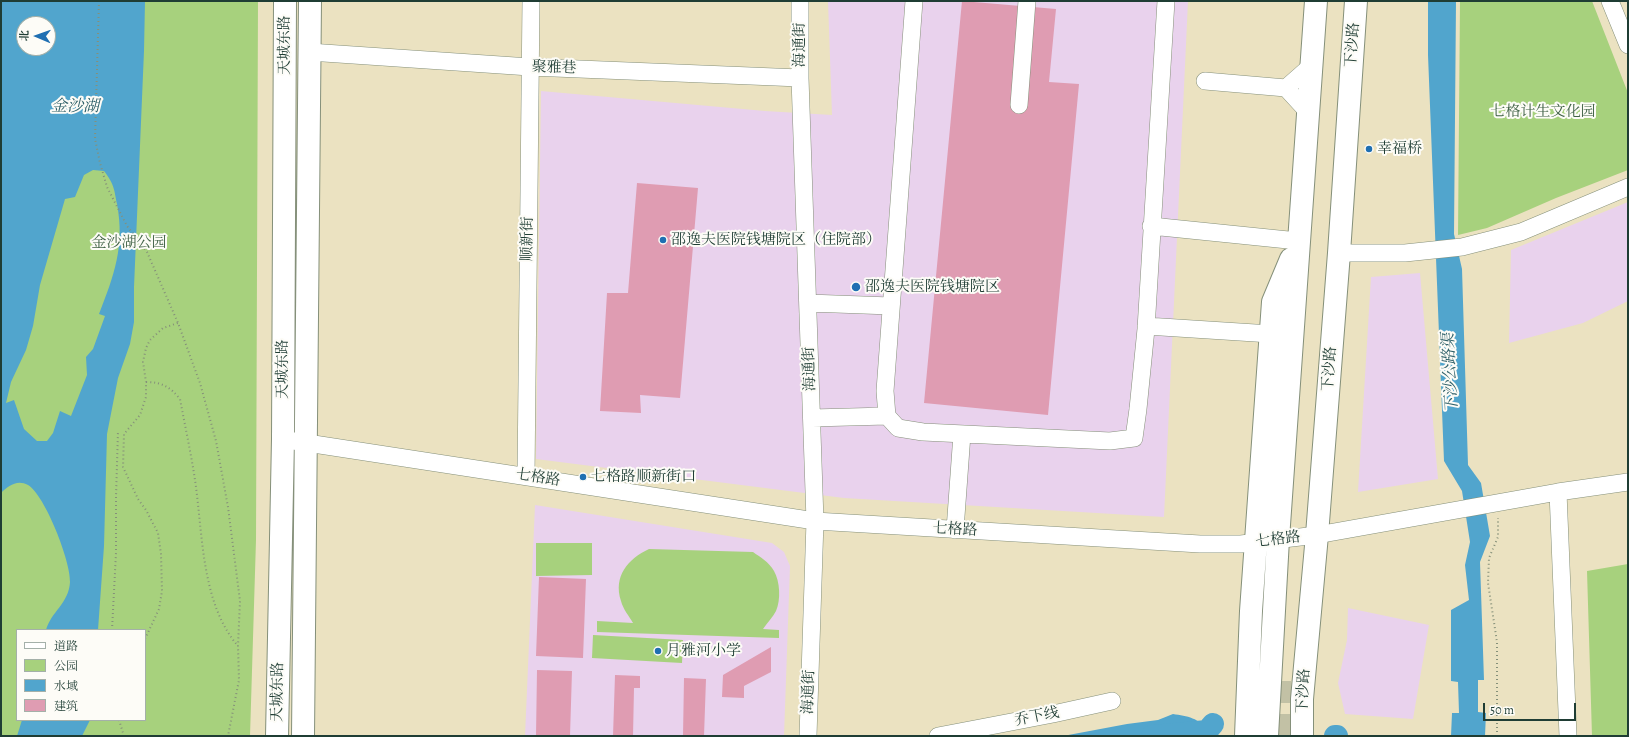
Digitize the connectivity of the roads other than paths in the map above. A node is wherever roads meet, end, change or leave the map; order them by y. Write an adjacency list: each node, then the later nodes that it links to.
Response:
1 (285, 1): 31 (main road, 天城东路)
2 (310, 1): 12 (main road, 天城东路)
3 (531, 1): 14 (street, 顺新街)
4 (800, 1): 15 (street, 海通街)
5 (914, 1): 25 (street)
6 (1028, 1): 18 (street)
7 (1166, 1): 21 (street)
8 (1316, 1): 13 (main road)
9 (1356, 1): 23 (main road, 下沙路)
10 (1610, 1): 11 (street)
11 (1627, 37)
12 (309, 52): 14 (street, 聚雅巷); 32 (main road, 天城东路)
13 (1312, 66): 17 (street); 19 (main road)
14 (530, 67): 15 (street, 聚雅巷); 33 (street, 顺新街)
15 (800, 78): 24 (street, 海通街)
16 (1205, 82): 17 (street)
17 (1286, 88): 19 (street)
18 (1019, 104)
19 (1308, 112): 22 (main road)
20 (1628, 187): 23 (street)
21 (1152, 226): 22 (street); 26 (street)
22 (1298, 241): 27 (main road); 39 (main road)
23 (1339, 253): 38 (main road, 下沙路)
24 (808, 303): 25 (street); 29 (street, 海通街)
25 (891, 306): 28 (street)
26 (1146, 326): 27 (street); 30 (street)
27 (1271, 334): 40 (main road)
28 (887, 416): 29 (street); 30 (street)
29 (812, 418): 36 (street, 海通街)
30 (962, 434): 37 (street)
31 (283, 439): 32 (street, 七格路); 42 (main road, 天城东路)
32 (306, 444): 33 (street, 七格路); 43 (main road, 天城东路)
33 (526, 476): 36 (street, 七格路)
34 (1628, 482): 35 (street, 七格路)
35 (1558, 492): 38 (street, 七格路); 49 (street)
36 (815, 521): 37 (street, 七格路); 44 (street, 海通街)
37 (955, 530): 40 (street, 七格路)
38 (1317, 535): 39 (street, 七格路); 48 (main road, 下沙路)
39 (1278, 539): 40 (street, 七格路); 47 (main road)
40 (1256, 542): 46 (main road)
41 (1112, 701): 45 (street, 乔下线)
42 (277, 736)
43 (303, 736)
44 (808, 736)
45 (938, 736)
46 (1246, 736)
47 (1267, 736)
48 (1302, 736)
49 (1568, 736)

